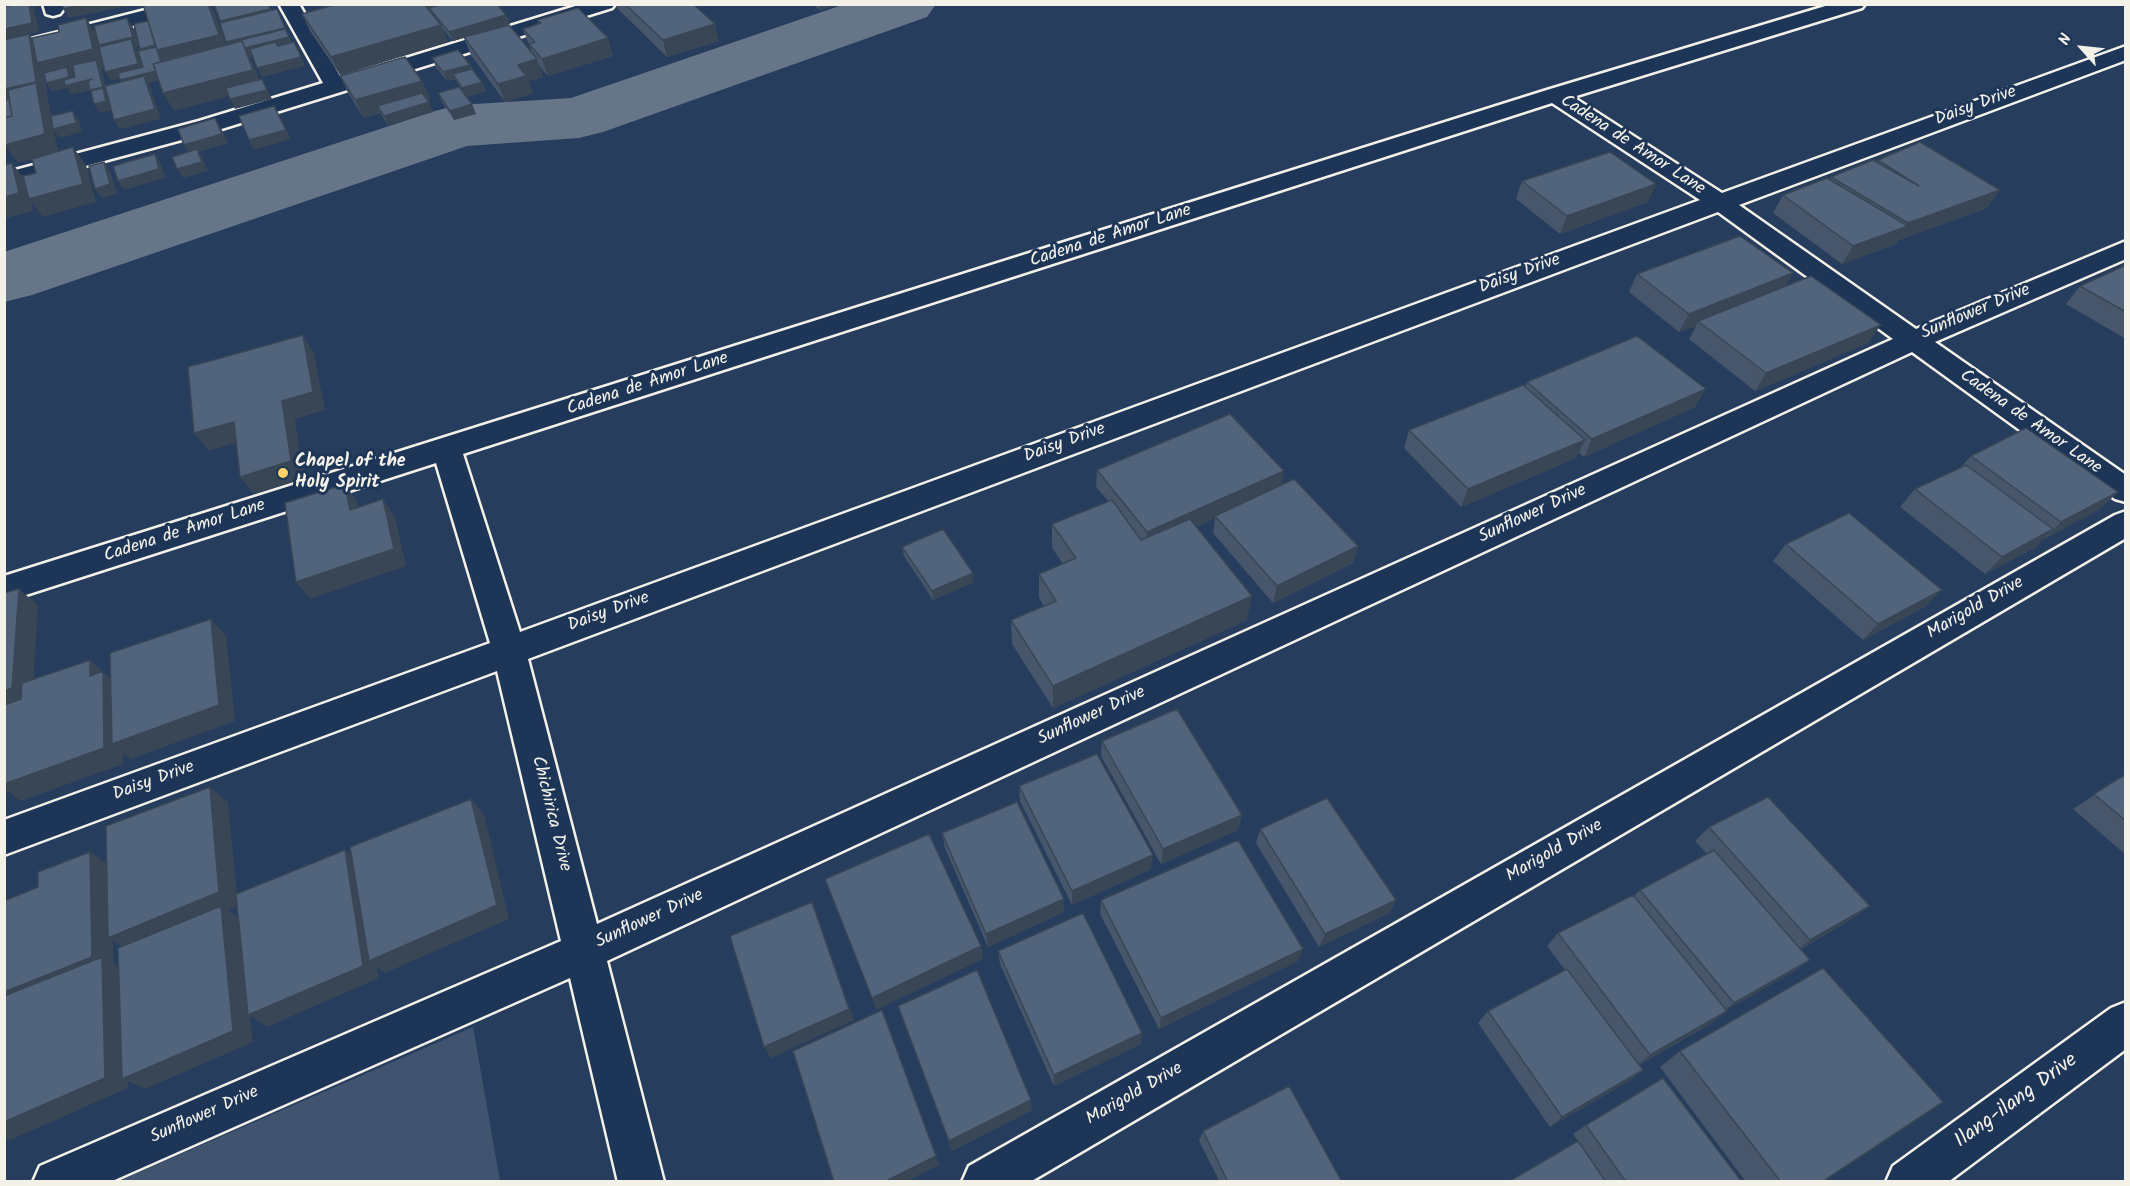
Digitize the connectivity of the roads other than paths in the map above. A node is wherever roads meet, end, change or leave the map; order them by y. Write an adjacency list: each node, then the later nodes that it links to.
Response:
1 (195, 4): 6 (street)
2 (289, 4): 7 (street)
3 (605, 4): 7 (street)
4 (1856, 4): 8 (street)
5 (2126, 52): 10 (street, Daisy Drive)
6 (4, 53)
7 (335, 86): 9 (street)
8 (1555, 95): 10 (street, Cadena de Amor Lane); 13 (street, Cadena de Amor Lane)
9 (4, 181)
10 (1718, 201): 12 (street, Cadena de Amor Lane); 17 (street, Daisy Drive)
11 (2126, 249): 12 (street, Sunflower Drive)
12 (1914, 340): 14 (street, Cadena de Amor Lane); 19 (street, Sunflower Drive)
13 (447, 449): 16 (street, Cadena de Amor Lane); 17 (street, Chichirica Drive)
14 (2126, 491)
15 (2126, 523): 23 (street, Marigold Drive)
16 (4, 589)
17 (509, 651): 18 (street, Daisy Drive); 19 (street, Chichirica Drive)
18 (4, 838)
19 (584, 951): 21 (street, Sunflower Drive); 22 (street, Chichirica Drive)
20 (2126, 1023): 24 (street, Ilang-ilang Drive)
21 (56, 1182)
22 (641, 1182)
23 (985, 1182)
24 (1909, 1182)

